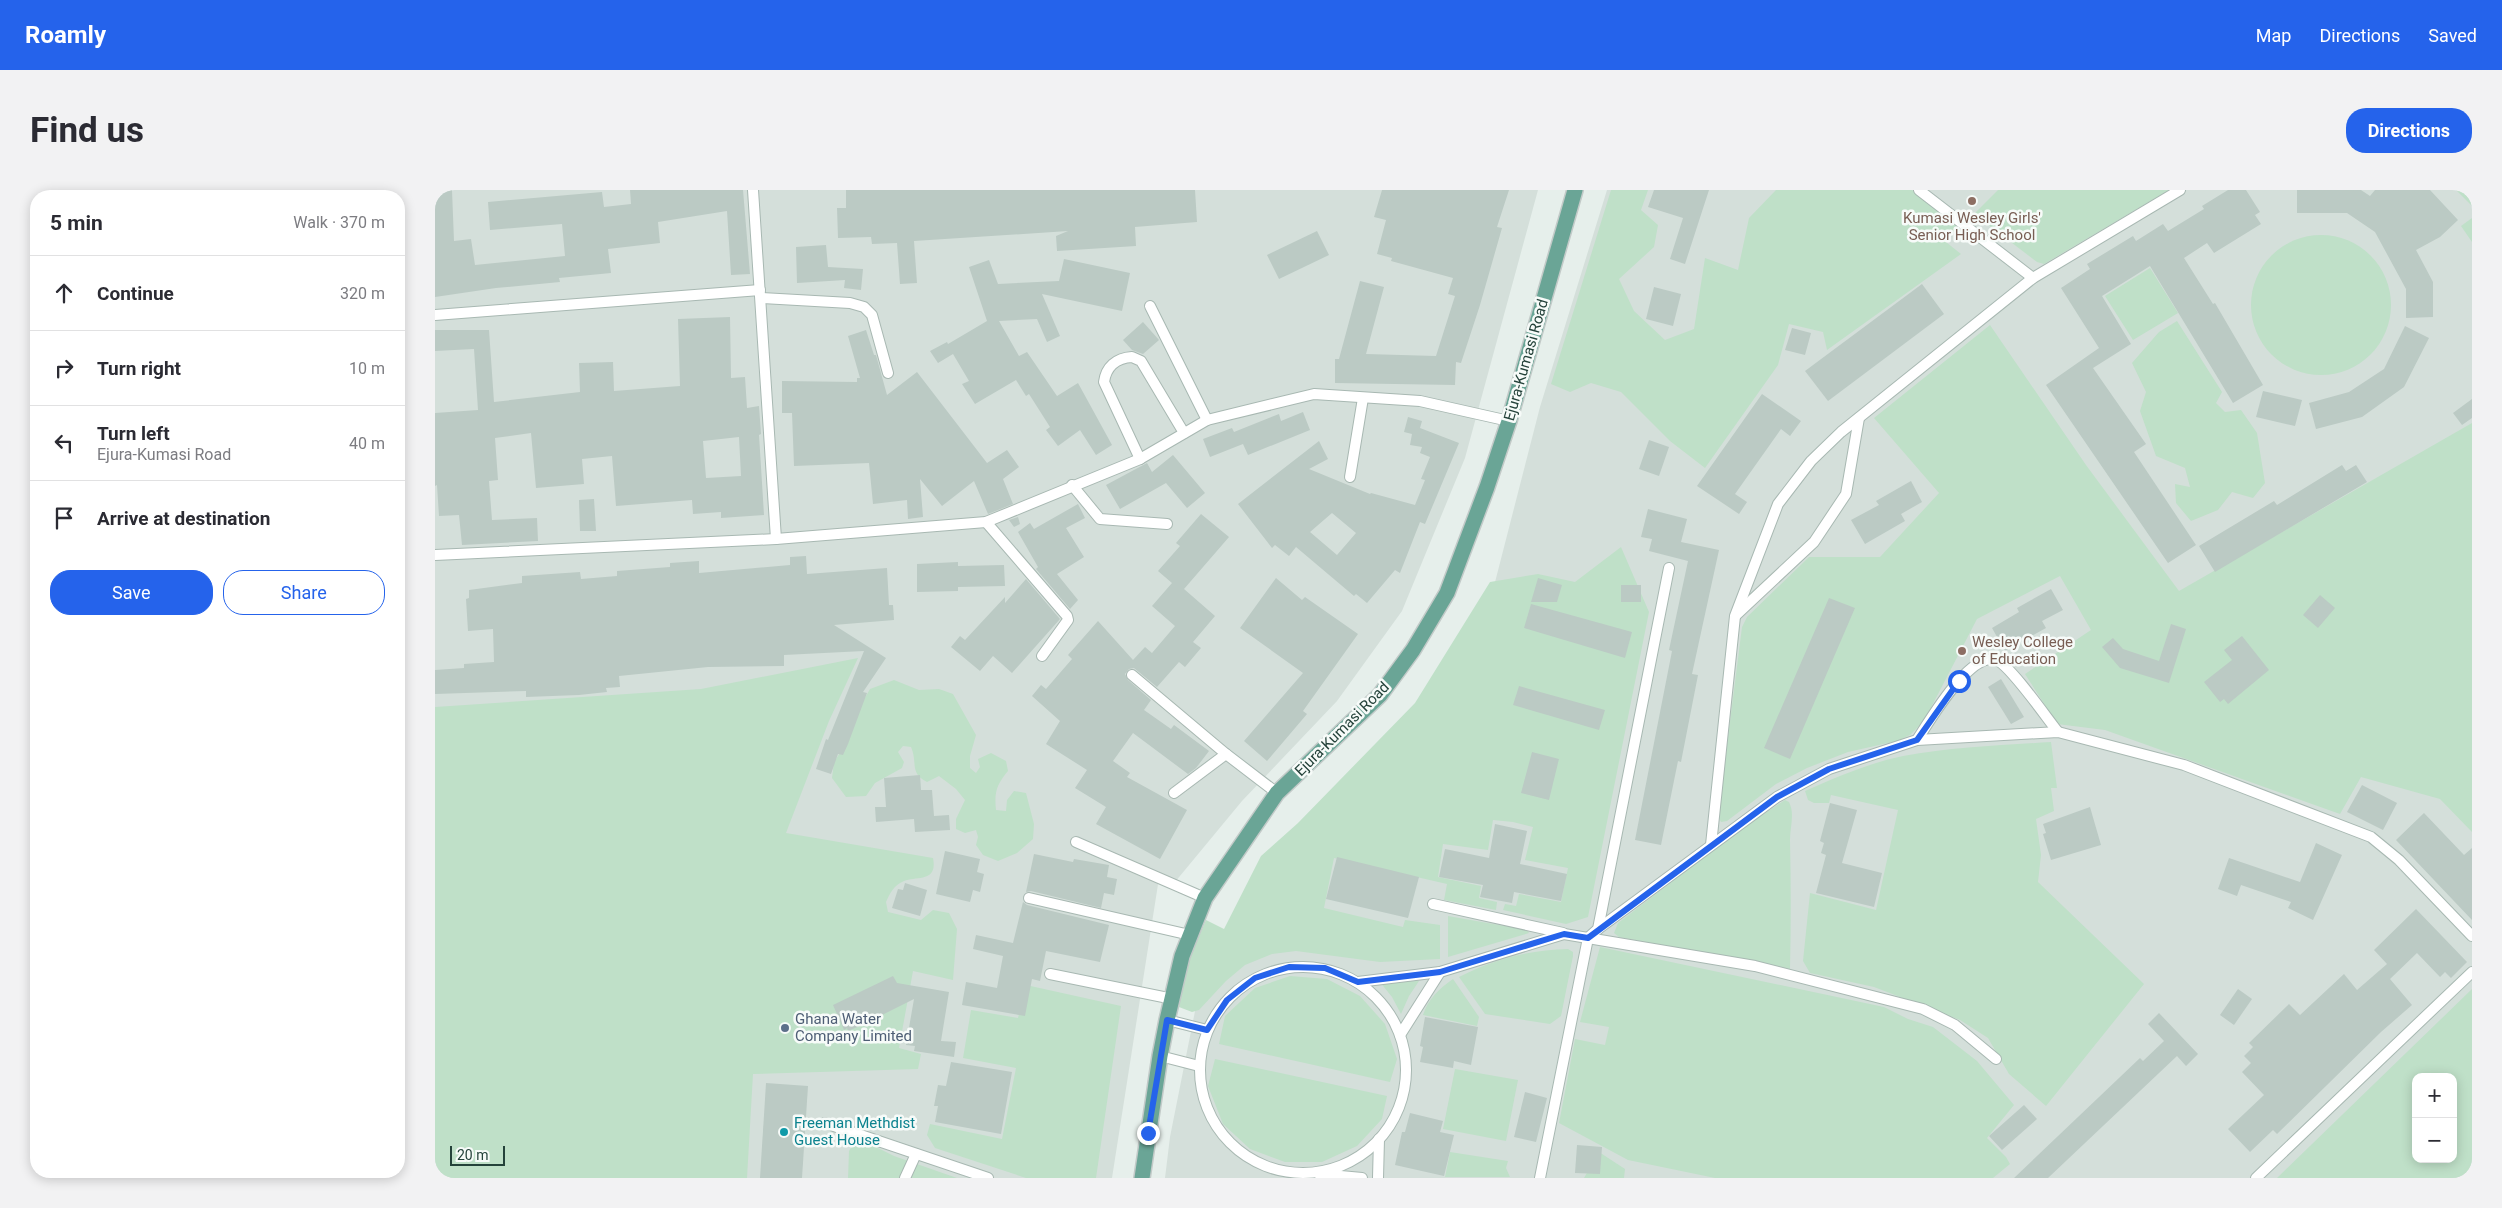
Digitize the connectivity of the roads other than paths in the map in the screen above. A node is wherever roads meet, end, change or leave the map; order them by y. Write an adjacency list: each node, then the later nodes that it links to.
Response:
1 (753, 190): 6 (lane)
2 (1575, 190): 13 (main road, Ejura-Kumasi Road)
3 (1919, 190): 5 (lane)
4 (2180, 190): 5 (lane)
5 (2033, 278): 11 (lane)
6 (761, 294): 8 (lane); 9 (lane); 20 (lane)
7 (1149, 306): 12 (lane)
8 (435, 315)
9 (888, 373)
10 (1363, 398): 12 (lane); 13 (lane); 16 (lane)
11 (1859, 418): 23 (lane); 23 (lane)
12 (1207, 420): 14 (lane)
13 (1509, 421): 30 (main road, Ejura-Kumasi Road)
14 (1184, 433): 15 (lane); 15 (lane)
15 (1140, 459): 17 (lane)
16 (1350, 477)
17 (1072, 485): 18 (lane); 19 (lane)
18 (986, 522): 20 (lane); 24 (lane)
19 (1167, 524)
20 (776, 540): 21 (lane)
21 (435, 555)
22 (1669, 568): 36 (lane)
23 (1735, 616): 32 (lane)
24 (1042, 656)
25 (1132, 675): 28 (lane)
26 (2058, 732): 27 (lane); 27 (lane); 39 (lane)
27 (1917, 740): 32 (lane)
28 (1226, 754): 29 (lane); 30 (lane)
29 (1174, 793)
30 (1277, 793): 34 (main road, Ejura-Kumasi Road)
31 (1076, 842): 34 (lane)
32 (1711, 846): 36 (lane)
33 (1029, 898): 38 (lane)
34 (1205, 898): 38 (main road, Ejura-Kumasi Road)
35 (1433, 904): 37 (lane)
36 (1597, 929): 40 (lane)
37 (1564, 934): 40 (lane); 41 (lane)
38 (1190, 935): 45 (main road, Ejura-Kumasi Road)
39 (2472, 936)
40 (1588, 938): 50 (lane); 61 (lane)
41 (1440, 972): 44 (lane); 48 (lane)
42 (2472, 972): 62 (lane)
43 (1051, 974): 45 (lane)
44 (1358, 982): 47 (lane); 48 (lane)
45 (1173, 999): 46 (main road, Ejura-Kumasi Road)
46 (1167, 1020): 47 (lane); 49 (main road, Ejura-Kumasi Road)
47 (1207, 1030): 51 (lane)
48 (1400, 1035): 53 (lane)
49 (1160, 1056): 51 (lane); 58 (main road, Ejura-Kumasi Road)
50 (1997, 1059)
51 (1199, 1066): 55 (lane)
52 (825, 1123): 54 (lane)
53 (1379, 1139): 55 (lane); 60 (lane)
54 (916, 1154): 56 (lane); 57 (lane)
55 (1301, 1172): 59 (lane)
56 (905, 1178)
57 (988, 1178)
58 (1142, 1178)
59 (1362, 1178)
60 (1378, 1178)
61 (1540, 1178)
62 (2256, 1178)

